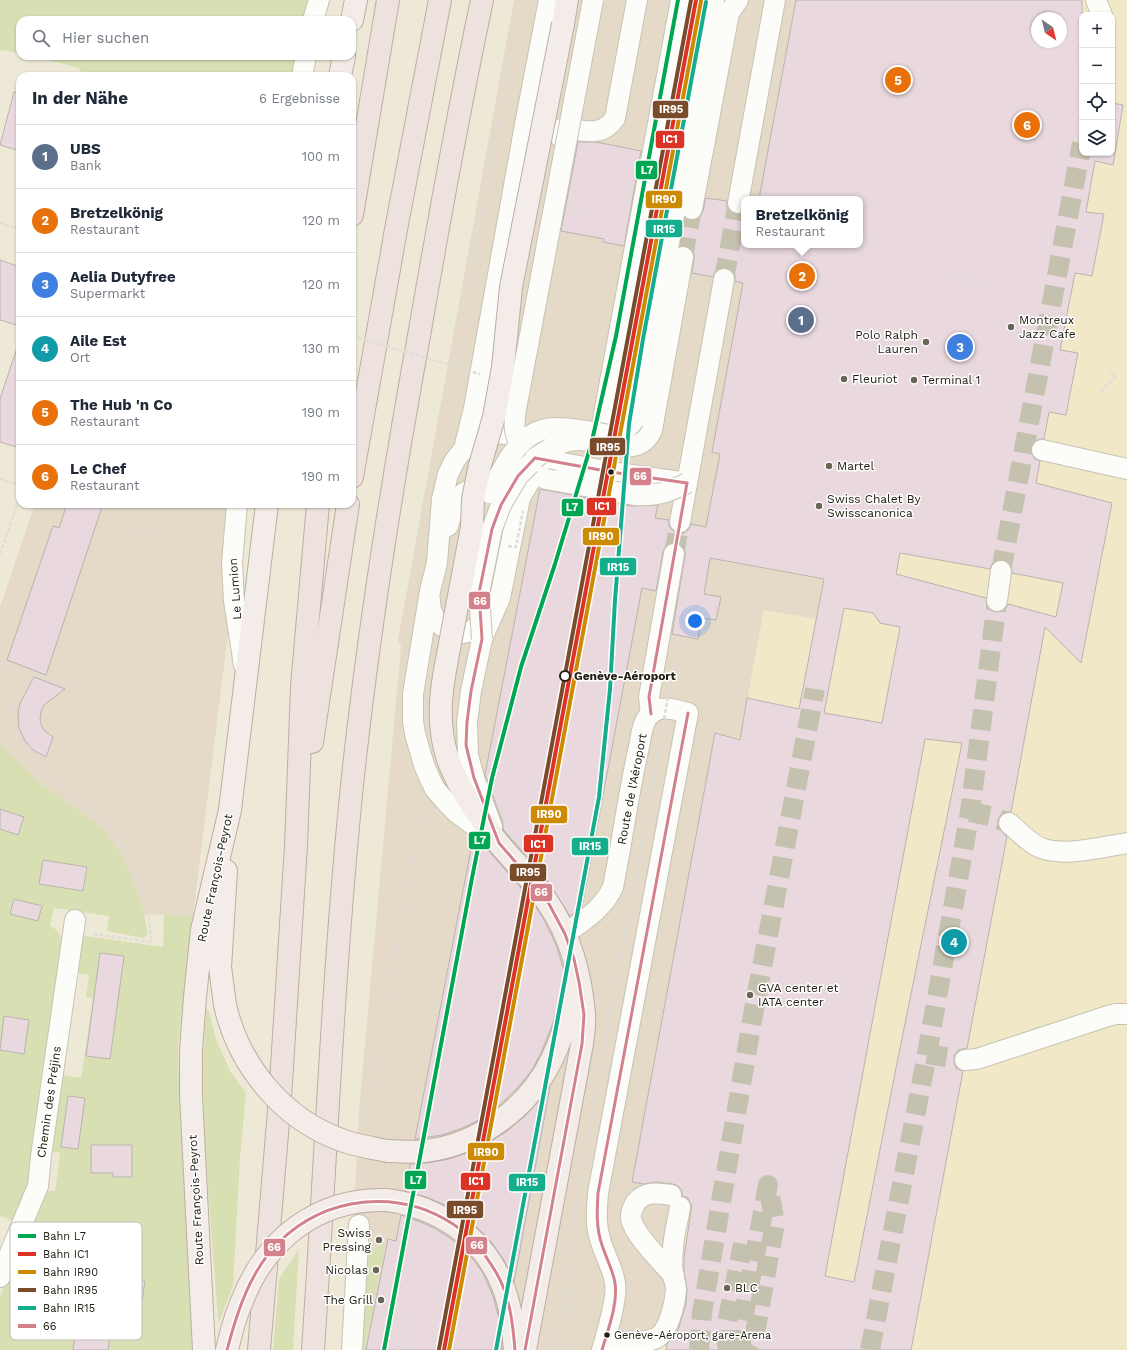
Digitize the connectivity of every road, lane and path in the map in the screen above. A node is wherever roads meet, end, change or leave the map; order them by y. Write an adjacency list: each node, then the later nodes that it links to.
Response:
1 (319, 0): 16 (street)
2 (356, 0): 17 (main road)
3 (388, 0): 22 (highway)
4 (440, 0): 39 (highway)
5 (482, 0): 101 (highway)
6 (549, 0): 37 (street)
7 (568, 0): 40 (main road, bridge)
8 (593, 0): 35 (street, bridge)
9 (637, 0): 35 (street)
10 (681, 0): 36 (street)
11 (714, 0): 12 (street); 36 (street)
12 (738, 0)
13 (775, 0): 23 (street)
14 (1096, 0): 15 (street)
15 (1101, 12)
16 (314, 16)
17 (353, 16)
18 (305, 60): 20 (street)
19 (343, 60): 21 (main road)
20 (303, 72)
21 (341, 72)
22 (356, 191)
23 (738, 203)
24 (0, 223): 25 (path)
25 (16, 229)
26 (953, 278): 28 (path)
27 (724, 279): 44 (street)
28 (982, 283)
29 (356, 337): 31 (path, bridge)
30 (464, 347): 31 (path)
31 (456, 366): 33 (path, bridge)
32 (1109, 370): 34 (path)
33 (480, 374)
34 (1101, 392)
35 (512, 439): 36 (street); 37 (street); 42 (street); 42 (street, bridge); 46 (street, bridge)
36 (598, 446)
37 (464, 448): 58 (street)
38 (1042, 450): 41 (street)
39 (356, 455)
40 (480, 465): 46 (street); 54 (main road, bridge)
41 (1127, 468)
42 (537, 469): 44 (street, bridge); 44 (street, bridge); 67 (street, bridge); 67 (street, bridge)
43 (0, 479): 45 (path)
44 (687, 483): 53 (street)
45 (16, 484)
46 (488, 496): 54 (street)
47 (16, 508): 56 (path)
48 (163, 508): 55 (path)
49 (237, 508): 72 (street, Le Lumion)
50 (266, 508): 72 (main road, Route François-Peyrot)
51 (318, 508): 81 (highway)
52 (347, 508): 81 (highway)
53 (680, 522)
54 (472, 526): 80 (main road, bridge)
55 (125, 528)
56 (0, 554)
57 (674, 554): 75 (street)
58 (437, 563): 61 (street); 61 (street)
59 (1002, 571): 65 (street)
60 (593, 591): 76 (path)
61 (431, 594): 80 (street)
62 (611, 595): 68 (path)
63 (616, 596): 69 (path)
64 (622, 598): 70 (path)
65 (997, 601)
66 (679, 636): 92 (path, bridge)
67 (482, 639): 80 (street)
68 (604, 640)
69 (609, 641)
70 (614, 642)
71 (0, 663): 73 (path)
72 (245, 673): 77 (main road, Route François-Peyrot)
73 (73, 688)
74 (16, 691): 82 (path)
75 (651, 714): 83 (street, Route de l'Aéroport); 108 (street)
76 (558, 781)
77 (230, 810): 84 (main road, bridge); 98 (main road, Route François-Peyrot)
78 (1009, 823): 79 (street)
79 (1127, 843)
80 (498, 844): 83 (main road)
81 (296, 846): 100 (highway)
82 (74, 926): 87 (street, Chemin des Préjins)
83 (565, 934): 84 (main road)
84 (579, 982): 105 (main road)
85 (1127, 1014): 86 (street)
86 (965, 1060)
87 (23, 1222)
88 (359, 1225): 102 (street)
89 (10, 1253): 91 (street, Chemin des Préjins)
90 (674, 1276): 90 (street); 109 (street)
91 (0, 1277)
92 (562, 1291): 93 (path); 95 (path)
93 (578, 1294)
94 (574, 1300): 107 (path)
95 (562, 1306): 96 (path); 106 (path)
96 (599, 1316)
97 (414, 1318): 103 (path)
98 (204, 1350)
99 (227, 1350): 104 (main road, bridge)
100 (259, 1350)
101 (314, 1350)
102 (352, 1350)
103 (399, 1350)
104 (515, 1350)
105 (525, 1350)
106 (554, 1350)
107 (565, 1350)
108 (602, 1350)
109 (605, 1350)

